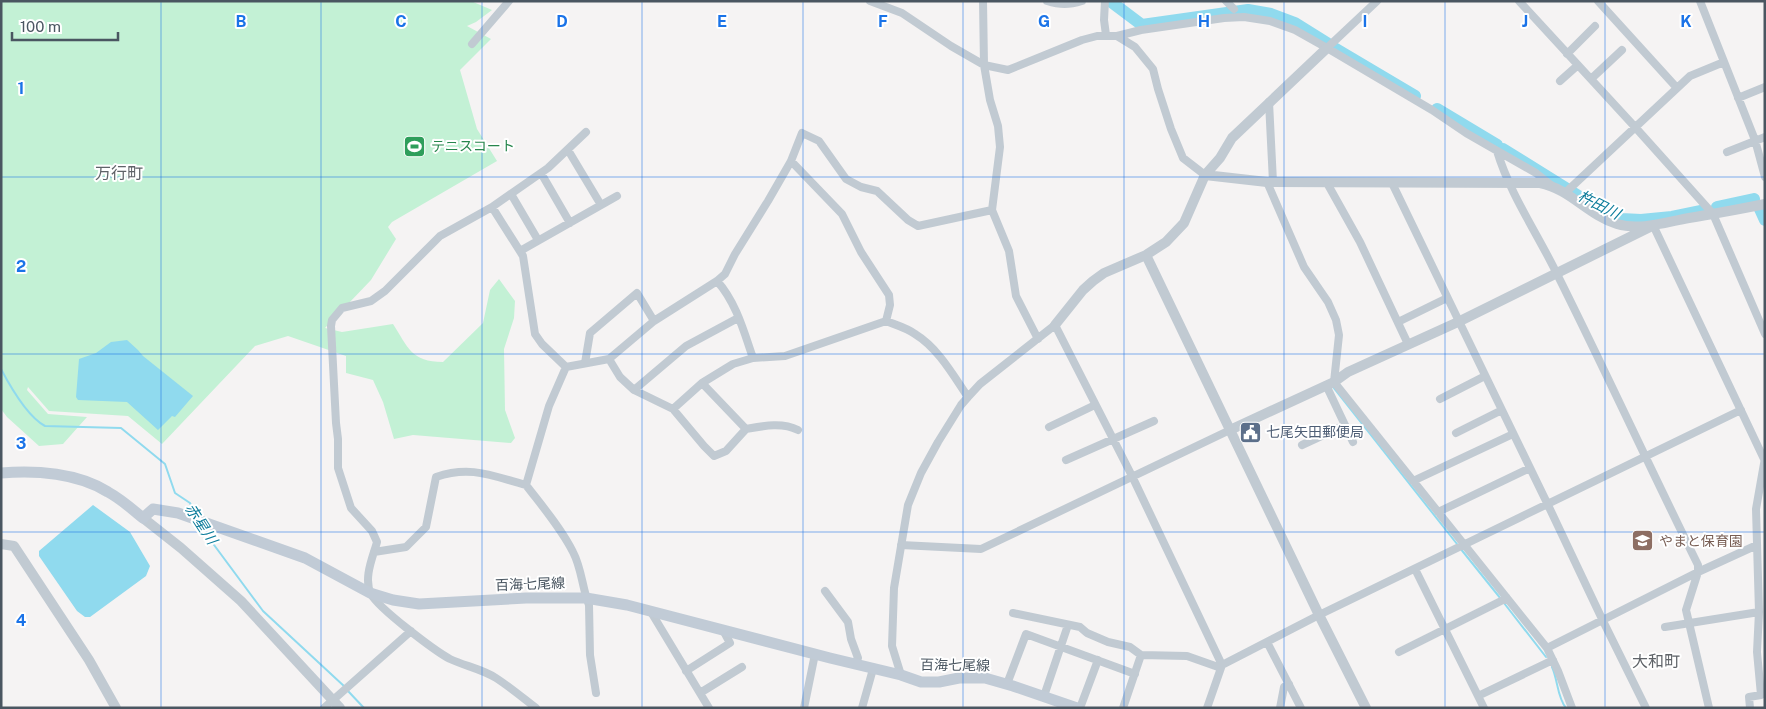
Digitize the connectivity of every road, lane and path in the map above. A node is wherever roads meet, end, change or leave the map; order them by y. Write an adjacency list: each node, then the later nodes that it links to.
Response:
1 (509, 1): 16 (street)
2 (870, 1): 21 (street)
3 (983, 1): 21 (street)
4 (1047, 1): 5 (street)
5 (1082, 1)
6 (1226, 1): 12 (street)
7 (1377, 1): 17 (street)
8 (1518, 1): 19 (street)
9 (1598, 1): 26 (street)
10 (1700, 1): 20 (street)
11 (1103, 2): 14 (street)
12 (1234, 9)
13 (1595, 26): 19 (street)
14 (1106, 35): 15 (street); 21 (street)
15 (1117, 36): 17 (street); 38 (street)
16 (472, 44)
17 (1327, 48): 28 (street); 34 (street)
18 (1622, 50): 23 (street)
19 (1567, 54): 22 (street)
20 (1724, 62): 26 (street); 27 (street)
21 (984, 65): 51 (street)
22 (1578, 65): 23 (street); 24 (street)
23 (1591, 79): 29 (street)
24 (1560, 81)
25 (1765, 87): 27 (street)
26 (1677, 88): 29 (street)
27 (1738, 98): 32 (street)
28 (1269, 102): 38 (street); 40 (street)
29 (1635, 127): 45 (street); 52 (street)
30 (586, 132): 33 (street)
31 (1765, 137): 32 (street)
32 (1755, 140): 35 (street); 39 (street)
33 (568, 150): 37 (street); 49 (street)
34 (1497, 151): 43 (street); 44 (street)
35 (1726, 152)
36 (791, 161): 51 (street); 59 (street); 63 (street)
37 (541, 173): 46 (street); 53 (street)
38 (1205, 175): 40 (street); 57 (street)
39 (1765, 177)
40 (1270, 182): 41 (street); 76 (street)
41 (1327, 183): 42 (street); 64 (street)
42 (1392, 183): 43 (street); 60 (street)
43 (1510, 183): 44 (street); 58 (street)
44 (1552, 185): 45 (street)
45 (1568, 190): 54 (street)
46 (511, 194): 50 (street); 55 (street)
47 (617, 196): 49 (street)
48 (1765, 204): 52 (street)
49 (601, 205): 53 (street)
50 (492, 207): 56 (street); 110 (street)
51 (992, 210): 68 (street)
52 (1713, 214): 54 (street); 67 (street)
53 (570, 223): 55 (street)
54 (1653, 225): 58 (street); 83 (street)
55 (538, 240): 56 (street)
56 (520, 251): 73 (street)
57 (1146, 255): 66 (street); 89 (street)
58 (1557, 273): 65 (street); 95 (street)
59 (717, 281): 61 (street); 62 (street)
60 (1447, 298): 64 (street); 65 (street)
61 (738, 318): 70 (street); 77 (street)
62 (654, 321): 71 (street); 72 (street)
63 (886, 321): 70 (street); 78 (street)
64 (1398, 322): 69 (street)
65 (1458, 322): 69 (street); 74 (street)
66 (1055, 325): 68 (street); 80 (street)
67 (1765, 334)
68 (1038, 339): 78 (street)
69 (1408, 344): 76 (street)
70 (752, 358): 75 (street)
71 (609, 359): 72 (street); 77 (street)
72 (585, 363): 73 (street)
73 (566, 367): 102 (street)
74 (1485, 376): 79 (street); 82 (street)
75 (702, 383): 81 (street); 87 (street)
76 (1330, 384): 85 (street); 89 (street); 101 (street)
77 (634, 390): 81 (street)
78 (968, 398): 107 (street)
79 (1440, 399)
80 (1095, 405): 86 (street); 92 (street)
81 (673, 409): 87 (street)
82 (1502, 410): 90 (street); 91 (street)
83 (1741, 410): 95 (street); 96 (street)
84 (1154, 421): 92 (street)
85 (1345, 425): 93 (street); 94 (street)
86 (1049, 427)
87 (746, 429): 88 (street)
88 (798, 430)
89 (1230, 430): 100 (street); 120 (street)
90 (1456, 433)
91 (1513, 434): 98 (street); 101 (street)
92 (1113, 440): 97 (street); 100 (street)
93 (1353, 442)
94 (1302, 445)
95 (1645, 458): 103 (street); 112 (street)
96 (1765, 458): 108 (street)
97 (1066, 460)
98 (1530, 468): 103 (street); 104 (street)
99 (1, 473): 105 (main road)
100 (1132, 476): 107 (street); 137 (street)
101 (1413, 481): 104 (street)
102 (526, 485): 110 (street); 115 (street)
103 (1548, 505): 109 (street); 121 (street)
104 (1438, 512): 109 (street)
105 (143, 518): 114 (main road, 百海七尾線); 149 (street)
106 (1, 544): 150 (street)
107 (901, 545): 142 (street)
108 (1757, 546): 112 (street); 118 (street)
109 (1462, 547): 111 (street); 116 (street)
110 (374, 552): 114 (street)
111 (1415, 569): 120 (street); 125 (street)
112 (1698, 572): 121 (street); 123 (street)
113 (825, 592): 136 (street)
114 (370, 593): 115 (main road, 百海七尾線); 127 (street)
115 (586, 598): 117 (main road, 百海七尾線); 145 (street)
116 (1507, 598): 125 (street); 130 (street)
117 (651, 612): 126 (main road, 百海七尾線); 140 (street)
118 (1759, 612): 123 (street); 166 (street)
119 (1013, 613): 122 (street)
120 (1319, 616): 128 (street); 161 (street)
121 (1602, 621): 130 (street); 164 (street)
122 (1068, 624): 129 (street); 133 (street)
123 (1688, 624): 124 (street); 165 (street)
124 (1665, 627)
125 (1445, 629): 131 (street); 148 (street)
126 (723, 630): 132 (main road, 百海七尾線); 140 (street)
127 (411, 631): 149 (street); 152 (street)
128 (1267, 642): 137 (street); 144 (street)
129 (1061, 647): 134 (street); 143 (street); 147 (street)
130 (1547, 648): 135 (street)
131 (1400, 652)
132 (815, 654): 136 (main road, 百海七尾線); 154 (street)
133 (1141, 655): 137 (street); 141 (street)
134 (1098, 660): 141 (street); 156 (street)
135 (1553, 660): 148 (street); 163 (street)
136 (854, 664): 139 (main road, 百海七尾線)
137 (1222, 666): 158 (street)
138 (742, 667): 146 (street)
139 (873, 669): 142 (main road, 百海七尾線); 155 (street)
140 (686, 671): 146 (street)
141 (1135, 674): 157 (street)
142 (901, 675): 143 (main road, 百海七尾線)
143 (1007, 684): 147 (main road, 百海七尾線)
144 (1289, 684): 159 (street); 160 (street)
145 (596, 693)
146 (700, 693): 153 (street)
147 (1044, 696): 156 (main road, 百海七尾線)
148 (1478, 696): 162 (street)
149 (337, 704): 151 (street)
150 (116, 708)
151 (324, 708)
152 (536, 708)
153 (709, 708)
154 (804, 708)
155 (862, 708)
156 (1079, 708)
157 (1123, 708)
158 (1207, 708)
159 (1280, 708)
160 (1301, 708)
161 (1366, 708)
162 (1484, 708)
163 (1572, 708)
164 (1646, 708)
165 (1709, 708)
166 (1750, 708)

